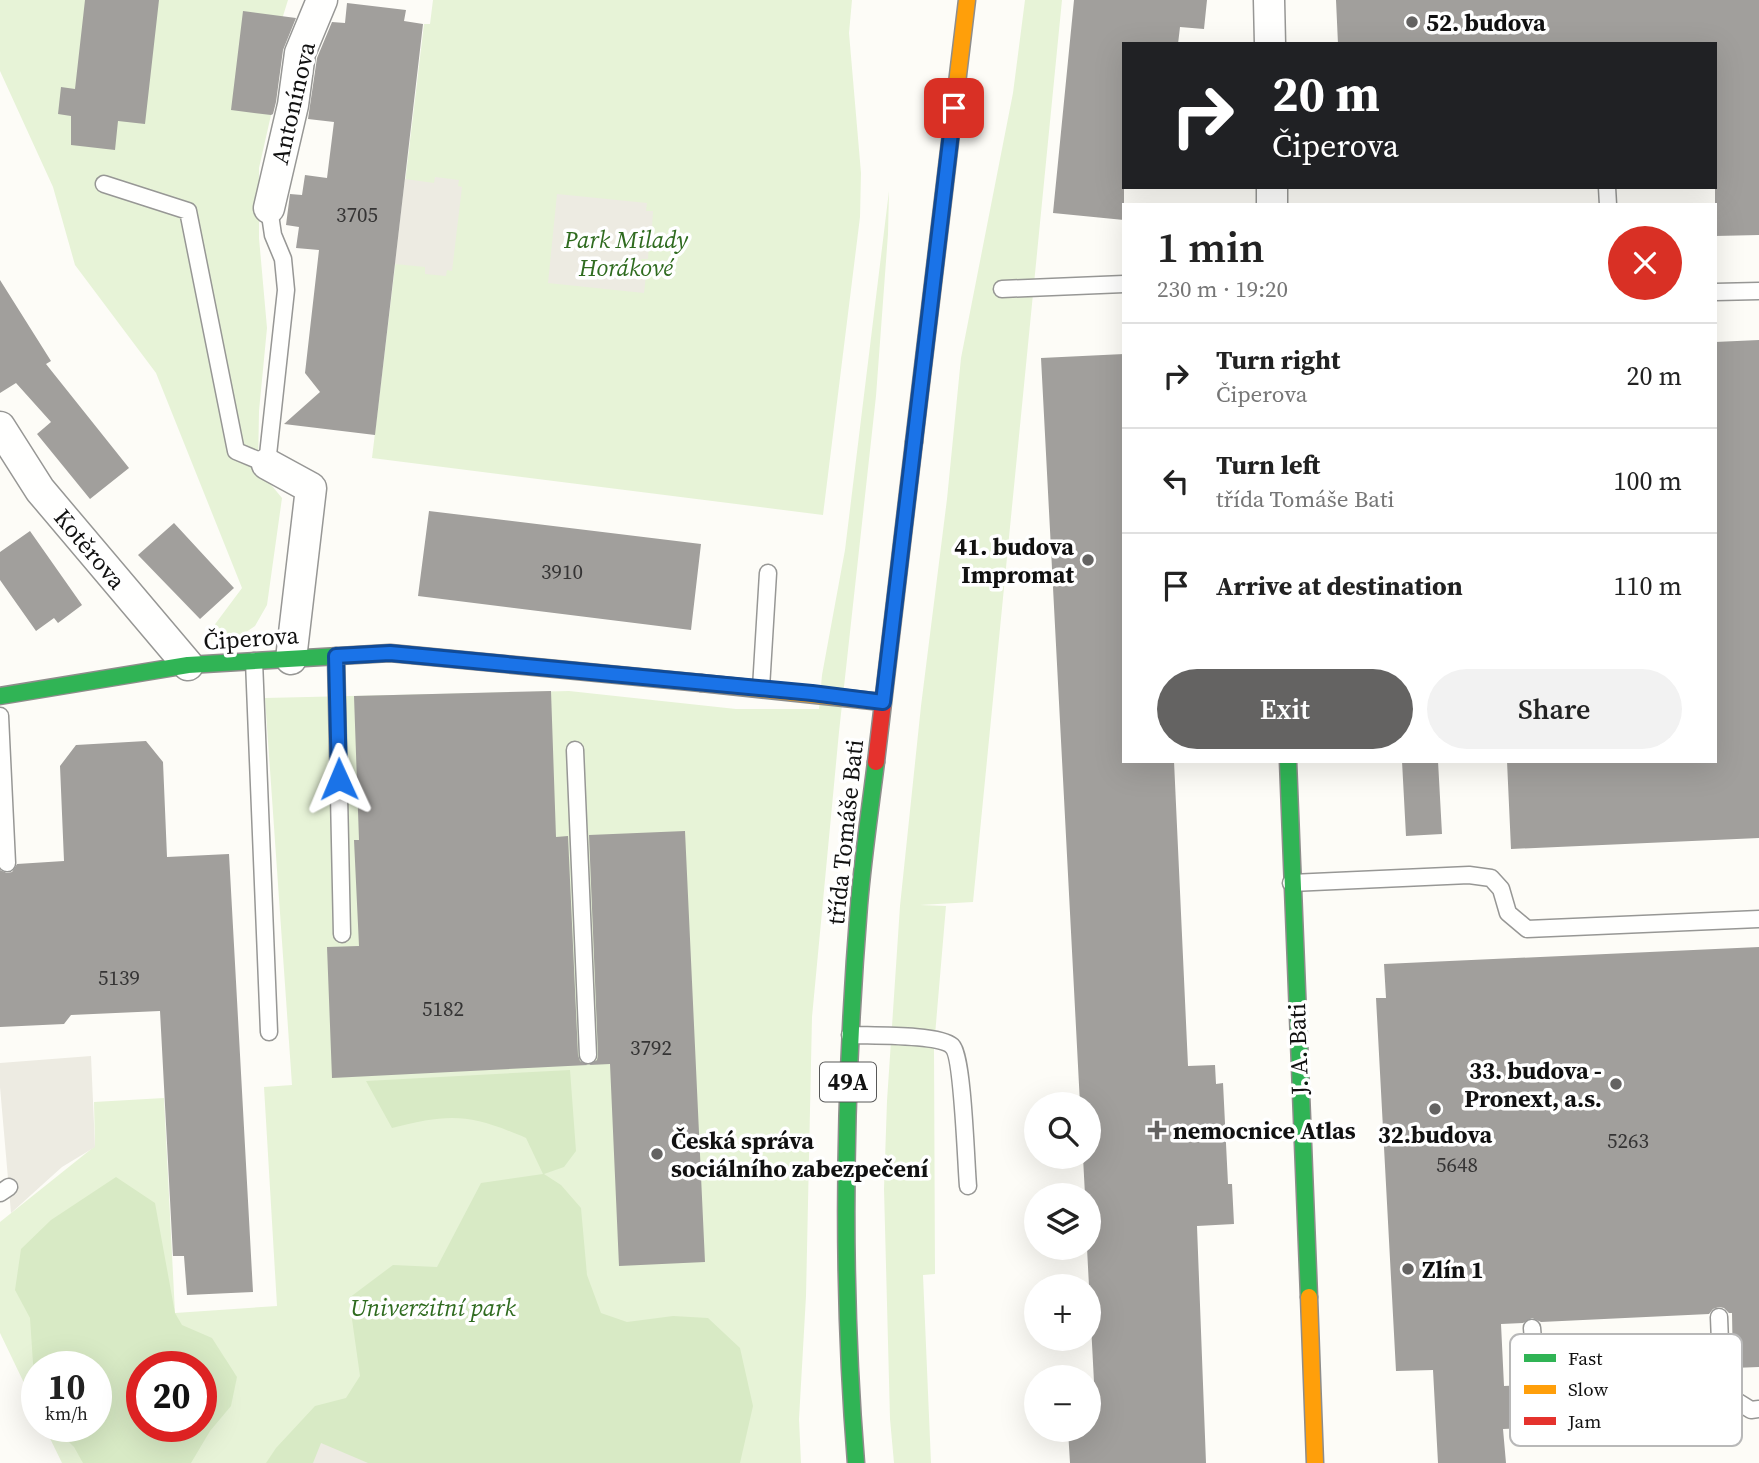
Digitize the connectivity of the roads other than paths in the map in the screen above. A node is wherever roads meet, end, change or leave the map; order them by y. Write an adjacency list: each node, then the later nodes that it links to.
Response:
1 (322, 0): 6 (street, Antonínova)
2 (967, 0): 20 (street, třída Tomáše Bati / 49A)
3 (1269, 0): 4 (street)
4 (1270, 42)
5 (104, 184): 12 (lane)
6 (269, 208): 12 (lane)
7 (1122, 284): 8 (lane)
8 (1002, 289)
9 (1759, 291): 10 (lane)
10 (1717, 292)
11 (0, 427): 17 (street, Kotěrova)
12 (267, 464): 15 (street)
13 (768, 573): 18 (lane)
14 (336, 656): 15 (street, Čiperova); 18 (street, Čiperova); 27 (lane)
15 (291, 659): 16 (street, Čiperova)
16 (254, 661): 17 (street, Čiperova); 28 (lane)
17 (188, 665): 19 (street, Čiperova)
18 (761, 688): 20 (street, Čiperova)
19 (0, 696)
20 (883, 702): 29 (street, třída Tomáše Bati / 49A)
21 (0, 716): 24 (lane)
22 (575, 750): 30 (lane)
23 (1288, 763): 25 (street, J. A. Bati)
24 (7, 863)
25 (1291, 883): 26 (lane); 39 (street, J. A. Bati)
26 (1759, 919)
27 (342, 934)
28 (269, 1032)
29 (850, 1035): 31 (lane); 38 (street, třída Tomáše Bati / 49A)
30 (588, 1055)
31 (968, 1186)
32 (1719, 1317): 35 (lane)
33 (1532, 1328): 34 (lane)
34 (1532, 1334)
35 (1720, 1334)
36 (1742, 1404): 37 (lane)
37 (1759, 1409)
38 (856, 1463)
39 (1315, 1463)

